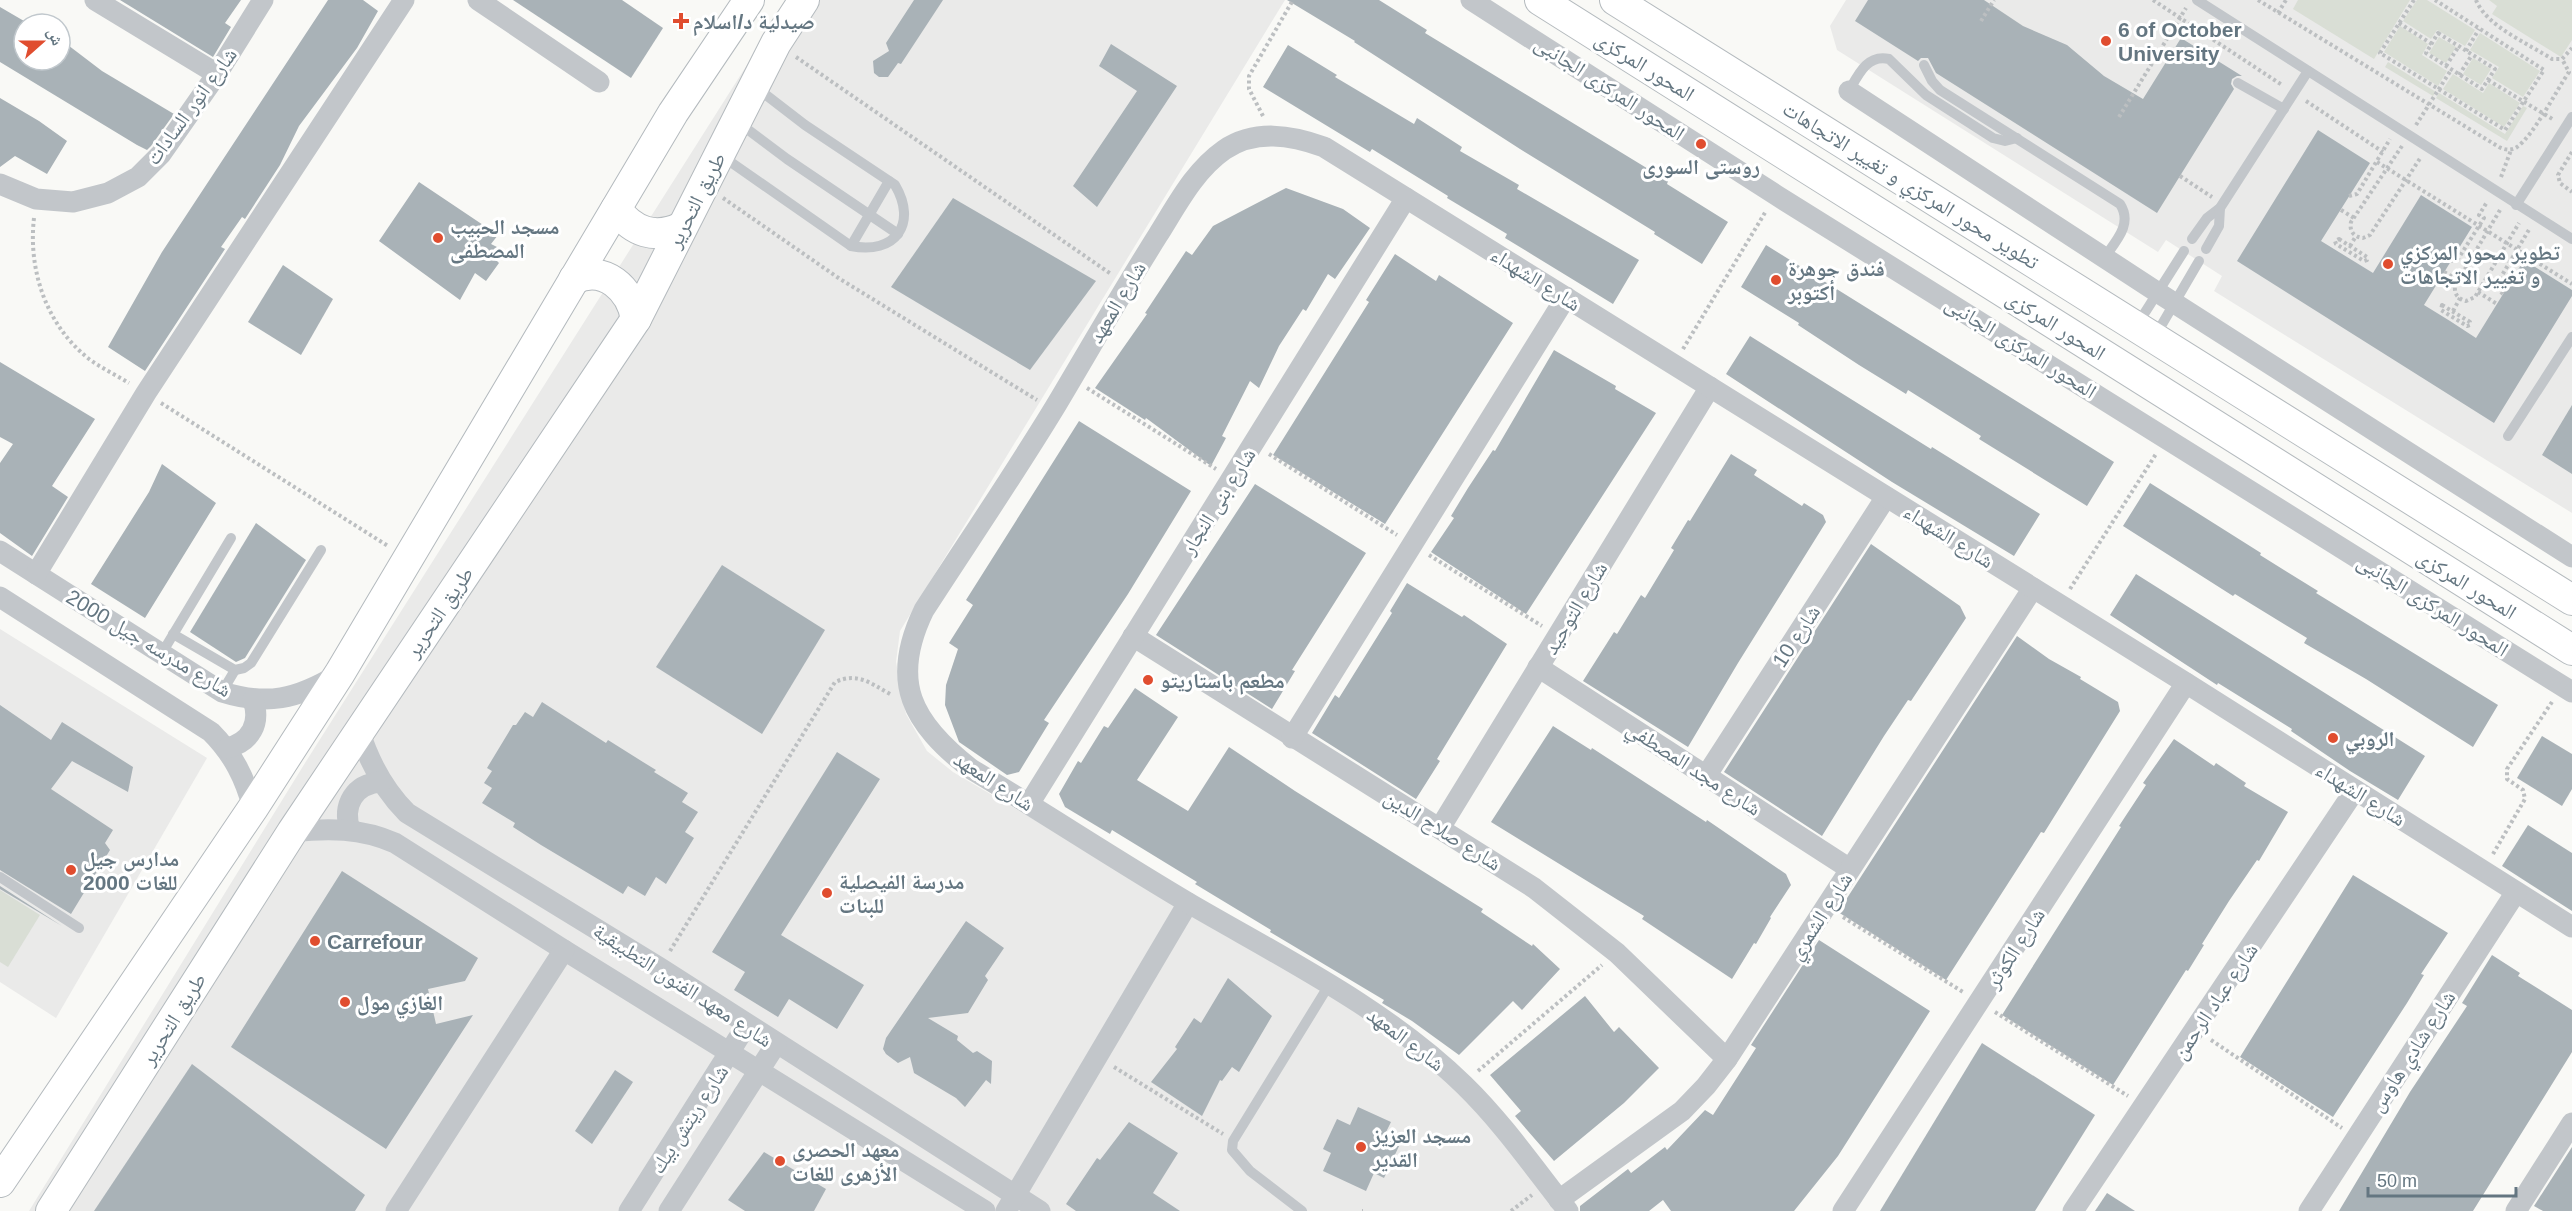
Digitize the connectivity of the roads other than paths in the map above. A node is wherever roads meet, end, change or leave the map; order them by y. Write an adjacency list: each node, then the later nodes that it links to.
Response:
1 (95, 0): 13 (street)
2 (263, 0): 13 (street, شارع انور السادات)
3 (404, 0): 53 (street)
4 (478, 0): 14 (street)
5 (749, 0): 29 (street)
6 (804, 0): 16 (street, طريق التحرير)
7 (1471, 0): 65 (street, المحور المركزى الجانبى)
8 (1540, 0): 59 (street, المحور المركزى)
9 (1615, 0): 44 (street, تطوير محور المركزي و تغيير الاتجاهات)
10 (2197, 0): 12 (lane)
11 (1924, 65): 21 (lane)
12 (2308, 71): 18 (lane); 27 (lane)
13 (217, 74): 25 (street, شارع انور السادات)
14 (599, 82)
15 (2238, 83): 18 (lane)
16 (754, 86): 20 (street, طريق التحرير); 24 (lane)
17 (1849, 92): 21 (lane); 38 (street)
18 (2284, 109): 28 (lane)
19 (2572, 117): 27 (lane)
20 (736, 121): 23 (street, طريق التحرير); 30 (lane)
21 (2017, 138): 38 (lane)
22 (1324, 147): 26 (street, شارع الشهداء); 74 (street, شارع المعهد)
23 (719, 154): 31 (street, طريق التحرير); 35 (lane)
24 (889, 181): 30 (lane); 32 (lane)
25 (0, 184)
26 (1406, 198): 41 (street, شارع الشهداء); 58 (street, شارع بنى النجار)
27 (2512, 202): 34 (lane)
28 (2221, 206): 33 (lane); 36 (lane)
29 (616, 209): 31 (street); 40 (street)
30 (869, 214): 32 (lane); 35 (lane)
31 (682, 227): 43 (street, طريق التحرير)
32 (898, 234): 35 (lane)
33 (2192, 239)
34 (2572, 239)
35 (851, 246)
36 (2206, 249)
37 (2184, 251): 42 (lane)
38 (2104, 258): 42 (street)
39 (2199, 261): 42 (lane)
40 (574, 279): 43 (street); 63 (street)
41 (1566, 297): 46 (street, شارع الشهداء); 69 (street)
42 (2165, 298): 44 (lane); 44 (lane); 52 (street)
43 (636, 319): 68 (street, طريق التحرير)
44 (2145, 332): 56 (street, تطوير محور المركزي و تغيير الاتجاهات)
45 (2572, 338): 47 (lane)
46 (1710, 387): 48 (street, شارع الشهداء); 61 (street, شارع التوحيد)
47 (2508, 436)
48 (1886, 497): 54 (street, شارع الشهداء); 71 (street, شارع 10)
49 (231, 538): 57 (lane)
50 (321, 550): 62 (lane)
51 (0, 551): 53 (street, شارع مدرسه جيل 2000)
52 (2572, 556)
53 (36, 574): 60 (street, شارع مدرسه جيل 2000)
54 (2033, 588): 64 (street, شارع الشهداء); 79 (street, شارع الشمري)
55 (0, 597): 70 (street, شارع مدرسه جيل 2000)
56 (2572, 600)
57 (173, 634): 60 (lane); 62 (lane)
58 (1133, 636): 69 (street, شارع صلاح الدين); 74 (street, شارع بنى النجار)
59 (2572, 650)
60 (162, 653): 66 (street, شارع مدرسه جيل 2000)
61 (1538, 668): 71 (street, شارع مجد المصطفي); 76 (street, شارع التوحيد)
62 (235, 670): 66 (lane)
63 (340, 673): 67 (street, شارع مدرسه جيل 2000); 75 (street)
64 (2186, 683): 73 (street, شارع الشهداء); 103 (street, شارع الكوثر)
65 (2567, 689)
66 (222, 692): 67 (street, شارع مدرسه جيل 2000)
67 (253, 700): 70 (street)
68 (359, 730): 72 (street, شارع معهد الفنون التطبيقية); 78 (street, طريق التحرير)
69 (1292, 738): 76 (street, شارع صلاح الدين)
70 (227, 748): 75 (street, شارع مدرسه جيل 2000)
71 (1706, 776): 79 (street, شارع مجد المصطفي)
72 (381, 782): 77 (street); 87 (street, شارع معهد الفنون التطبيقية)
73 (2355, 790): 81 (street, شارع الشهداء); 104 (street, شارع عباد الرحمن)
74 (1029, 804): 82 (street, شارع المعهد)
75 (253, 808): 93 (street)
76 (1440, 828): 90 (street, شارع صلاح الدين)
77 (350, 830): 78 (street, شارع معهد الفنون التطبيقية); 85 (street, شارع معهد الفنون التطبيقية)
78 (292, 832): 97 (street, طريق التحرير)
79 (1850, 869): 90 (street, شارع الشمري)
80 (0, 877): 84 (lane)
81 (2517, 892): 83 (street, شارع الشهداء); 105 (street, شارع شادي هاوس)
82 (1188, 903): 86 (street, شارع المعهد); 94 (street)
83 (2572, 927)
84 (79, 928)
85 (564, 950): 89 (street, شارع معهد الفنون التطبيقية); 98 (street)
86 (1329, 985): 95 (street, شارع المعهد); 102 (lane)
87 (746, 1026): 88 (street, شارع معهد الفنون التطبيقية); 89 (street, شارع ريتش بيك)
88 (776, 1044): 91 (street, شارع ريتش بيك); 94 (street, شارع معهد الفنون التطبيقية)
89 (732, 1052): 91 (street, شارع معهد الفنون التطبيقية); 99 (street, شارع ريتش بيك)
90 (1727, 1059): 95 (street, شارع الشمري)
91 (760, 1071): 96 (street, شارع معهد الفنون التطبيقية); 100 (street, شارع ريتش بيك)
92 (2572, 1123): 106 (street)
93 (0, 1182)
94 (1011, 1203): 101 (street, شارع معهد الفنون التطبيقية)
95 (1563, 1205)
96 (983, 1210)
97 (51, 1211)
98 (396, 1211)
99 (629, 1211)
100 (669, 1211)
101 (1040, 1211)
102 (1302, 1211)
103 (1843, 1211)
104 (2073, 1211)
105 (2309, 1211)
106 (2516, 1211)

